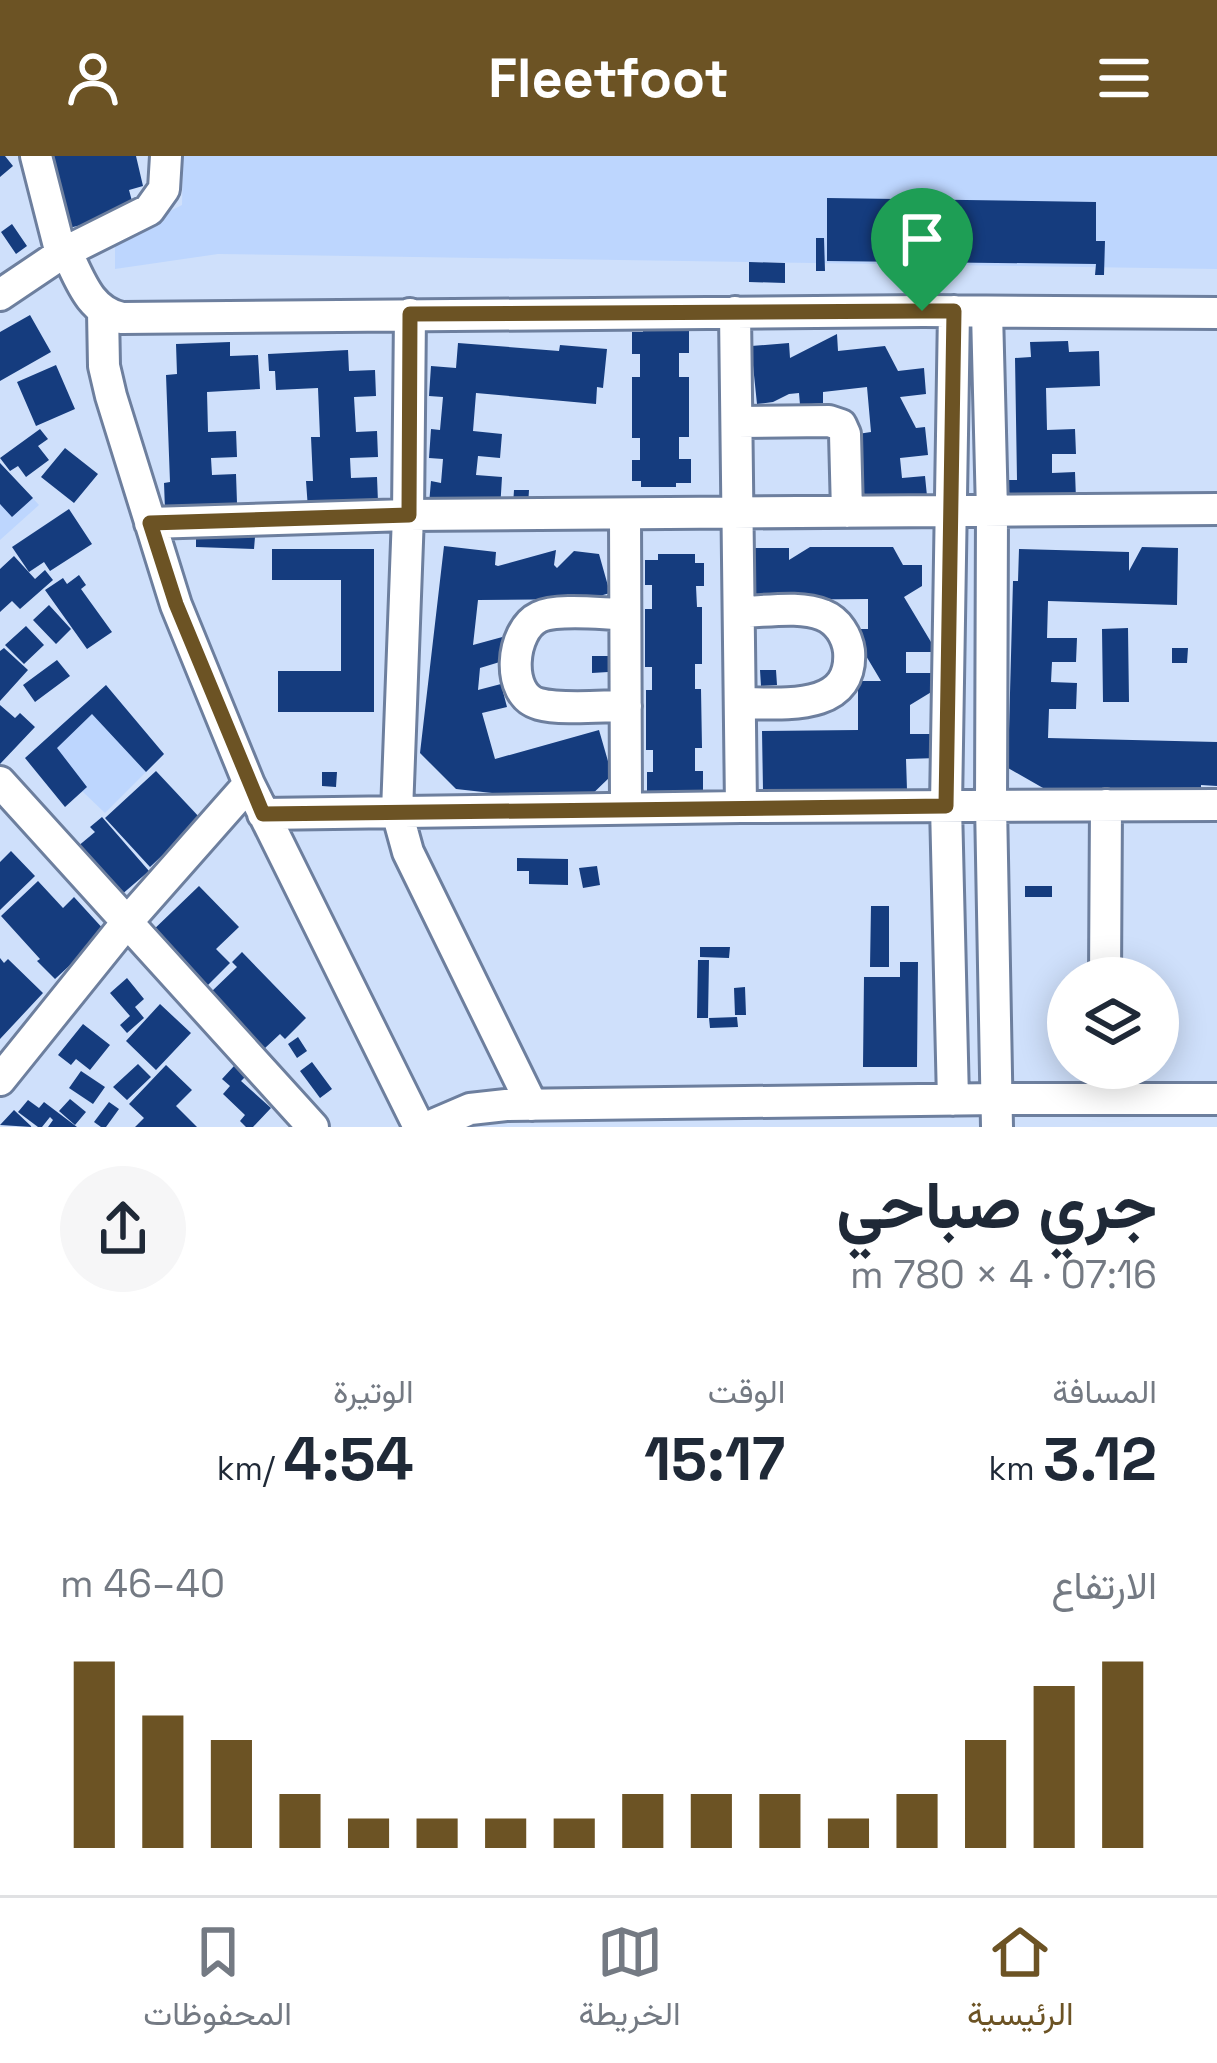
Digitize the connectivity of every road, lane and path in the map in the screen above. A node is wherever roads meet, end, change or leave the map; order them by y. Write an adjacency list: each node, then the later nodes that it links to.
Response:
1 (36, 156): 3 (street)
2 (166, 156): 3 (street)
3 (64, 253): 4 (street); 5 (street)
4 (0, 295)
5 (104, 311): 10 (street); 19 (street)
6 (954, 311): 7 (street); 8 (street); 13 (street)
7 (986, 311): 9 (street); 14 (street)
8 (735, 312): 10 (street); 11 (street)
9 (1217, 313)
10 (410, 314): 18 (street)
11 (737, 422): 15 (street); 16 (street)
12 (1217, 509): 14 (street)
13 (953, 511): 14 (street); 15 (street); 29 (street)
14 (992, 511): 26 (street)
15 (847, 512): 16 (street)
16 (738, 513): 17 (street); 20 (street)
17 (626, 514): 18 (street); 21 (street)
18 (409, 515): 19 (street); 32 (street)
19 (150, 523): 25 (street)
20 (739, 612): 22 (street); 22 (street)
21 (625, 614): 23 (street); 23 (street)
22 (740, 703): 30 (street)
23 (626, 706): 31 (street)
24 (0, 782): 34 (street)
25 (249, 784): 33 (street); 34 (street)
26 (991, 805): 27 (street); 29 (street); 40 (street)
27 (1106, 805): 28 (street); 35 (street)
28 (1217, 805)
29 (946, 806): 30 (street); 38 (street)
30 (741, 807): 31 (street)
31 (626, 808): 32 (street)
32 (397, 812): 33 (street); 39 (street)
33 (263, 814): 44 (street)
34 (128, 921): 36 (street); 43 (street)
35 (1106, 957)
36 (0, 1080)
37 (1217, 1099): 40 (street)
38 (953, 1100): 40 (street); 41 (street)
39 (551, 1112): 42 (street); 45 (street)
40 (998, 1113)
41 (739, 1114): 42 (street)
42 (634, 1115)
43 (313, 1127)
44 (418, 1127)
45 (428, 1127)

